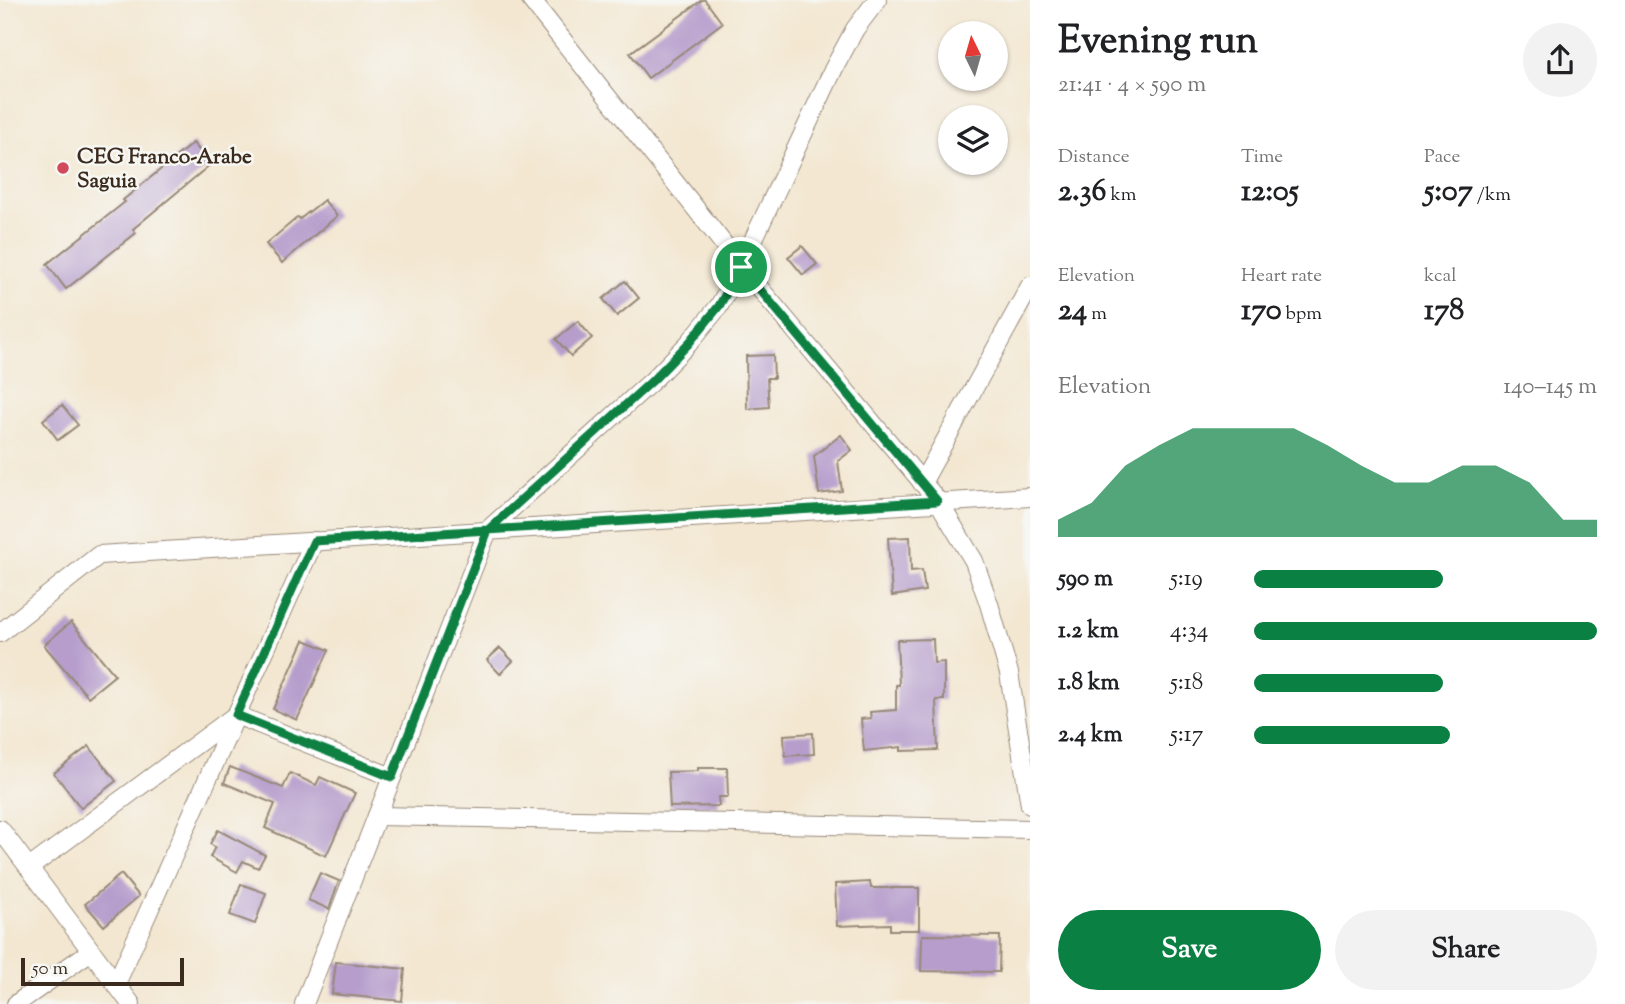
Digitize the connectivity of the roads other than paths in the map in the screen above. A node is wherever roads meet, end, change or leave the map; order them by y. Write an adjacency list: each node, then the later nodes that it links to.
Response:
1 (531, 0): 3 (street)
2 (877, 0): 3 (street)
3 (741, 267): 6 (street); 9 (street)
4 (1030, 286): 5 (street)
5 (1024, 306): 6 (street)
6 (922, 483): 8 (street)
7 (1030, 497): 8 (street)
8 (937, 501): 9 (street); 14 (street)
9 (488, 530): 10 (street); 13 (street)
10 (314, 541): 11 (street); 12 (street)
11 (0, 633)
12 (236, 715): 13 (street); 18 (street); 20 (street)
13 (392, 777): 15 (street)
14 (1030, 805)
15 (377, 816): 17 (street); 23 (street)
16 (0, 829): 18 (street)
17 (1030, 829)
18 (29, 868): 19 (street)
19 (91, 951): 20 (street); 21 (street)
20 (116, 984): 22 (street)
21 (16, 1004)
22 (131, 1004)
23 (304, 1004)

